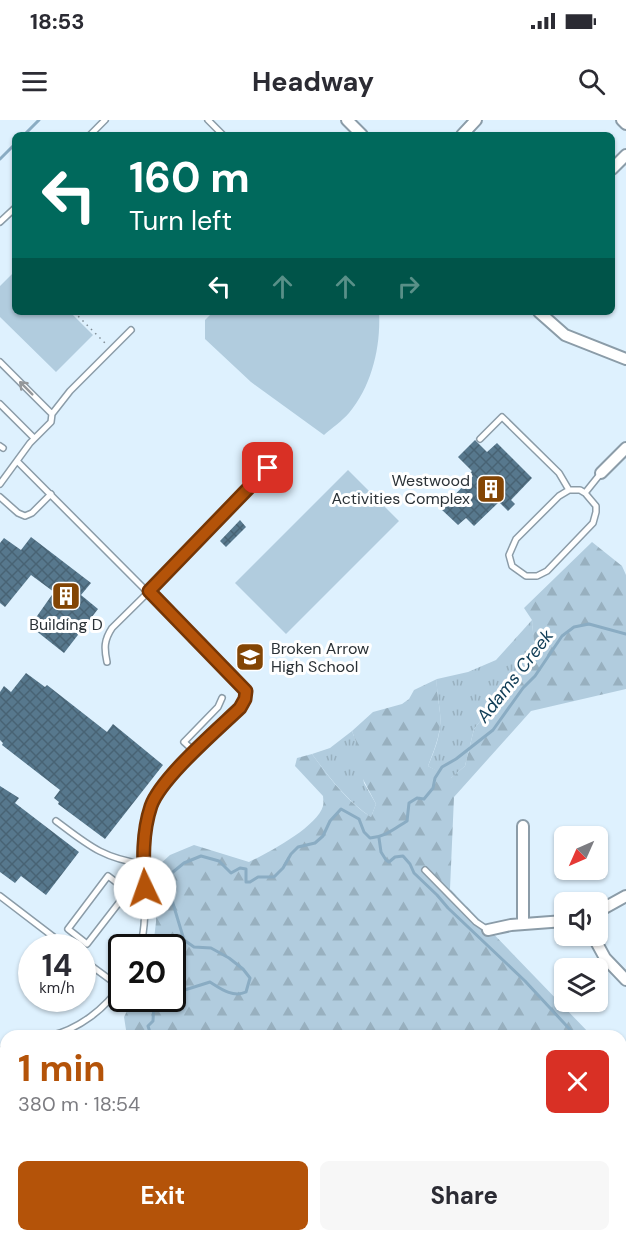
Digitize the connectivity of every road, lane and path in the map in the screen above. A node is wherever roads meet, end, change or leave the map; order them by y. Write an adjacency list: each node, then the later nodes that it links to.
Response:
1 (105, 120): 7 (lane)
2 (208, 120): 8 (lane)
3 (347, 120): 9 (street)
4 (477, 120): 10 (street)
5 (621, 120): 6 (street)
6 (626, 124)
7 (93, 132)
8 (220, 132)
9 (359, 132)
10 (465, 132)
11 (626, 155): 12 (street)
12 (615, 166)
13 (12, 211): 14 (lane)
14 (0, 222)
15 (77, 315): 18 (path)
16 (542, 315): 19 (street)
17 (131, 330): 22 (lane)
18 (107, 345)
19 (626, 359)
20 (0, 362): 22 (lane, one-way to 20)
21 (0, 404): 23 (lane)
22 (52, 414): 23 (lane)
23 (34, 438): 26 (lane)
24 (480, 439): 30 (lane)
25 (626, 448): 28 (street)
26 (18, 462): 29 (lane); 32 (lane)
27 (268, 468): 34 (lane)
28 (601, 473): 31 (lane)
29 (0, 484)
30 (569, 490): 31 (lane); 31 (lane)
31 (585, 493)
32 (51, 494): 33 (lane); 34 (lane)
33 (0, 497)
34 (149, 591): 35 (lane); 37 (lane)
35 (106, 662)
36 (222, 699): 37 (lane)
37 (195, 752): 40 (lane)
38 (56, 821): 40 (lane)
39 (523, 826): 48 (street)
40 (143, 864): 45 (lane)
41 (425, 870): 49 (lane)
42 (128, 891): 42 (lane); 45 (lane)
43 (0, 896): 50 (lane)
44 (626, 896): 46 (street)
45 (145, 904): 51 (lane)
46 (608, 906)
47 (554, 921): 48 (street)
48 (523, 923): 49 (street)
49 (488, 930)
50 (50, 934)
51 (144, 934)
52 (598, 946): 53 (street)
53 (626, 980)
54 (108, 1002): 55 (lane)
55 (68, 1030)

